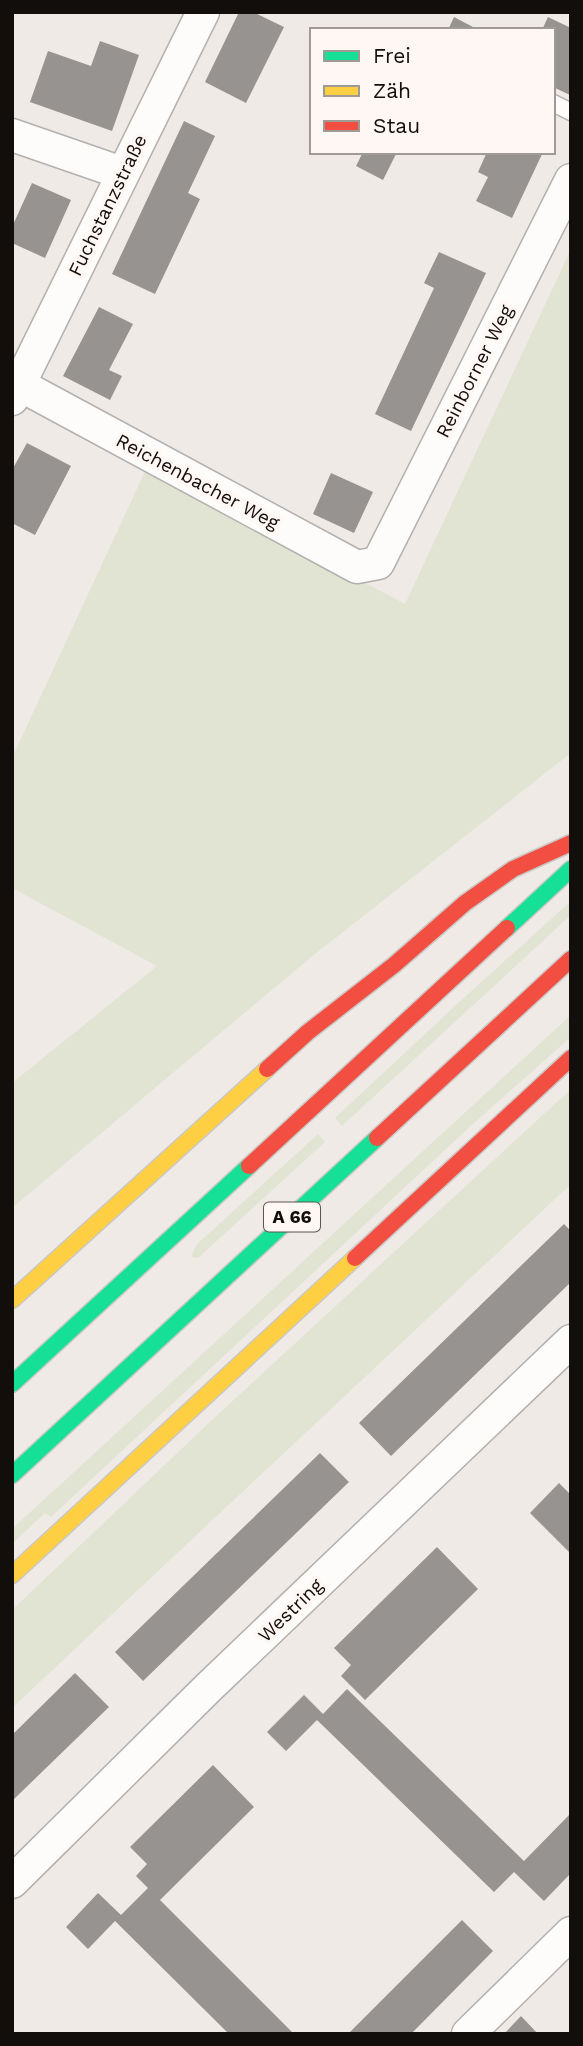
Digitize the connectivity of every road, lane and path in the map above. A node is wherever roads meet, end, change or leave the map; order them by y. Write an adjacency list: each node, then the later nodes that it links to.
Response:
1 (203, 12): 5 (street, Fuchstanzstraße)
2 (555, 104): 3 (lane)
3 (571, 112)
4 (12, 135): 5 (street)
5 (122, 173): 7 (street, Fuchstanzstraße)
6 (571, 180): 8 (street, Reinborner Weg)
7 (16, 392): 8 (street, Reichenbacher Weg)
8 (378, 562)
9 (571, 842): 14 (highway)
10 (571, 869): 16 (highway)
11 (571, 959): 17 (highway, A 66)
12 (571, 1058): 18 (highway)
13 (571, 1080): 18 (highway)
14 (12, 1300)
15 (571, 1341): 19 (street, Westring)
16 (12, 1384)
17 (12, 1475)
18 (17, 1581)
19 (12, 1882)
20 (571, 1933): 21 (street)
21 (468, 2034)

